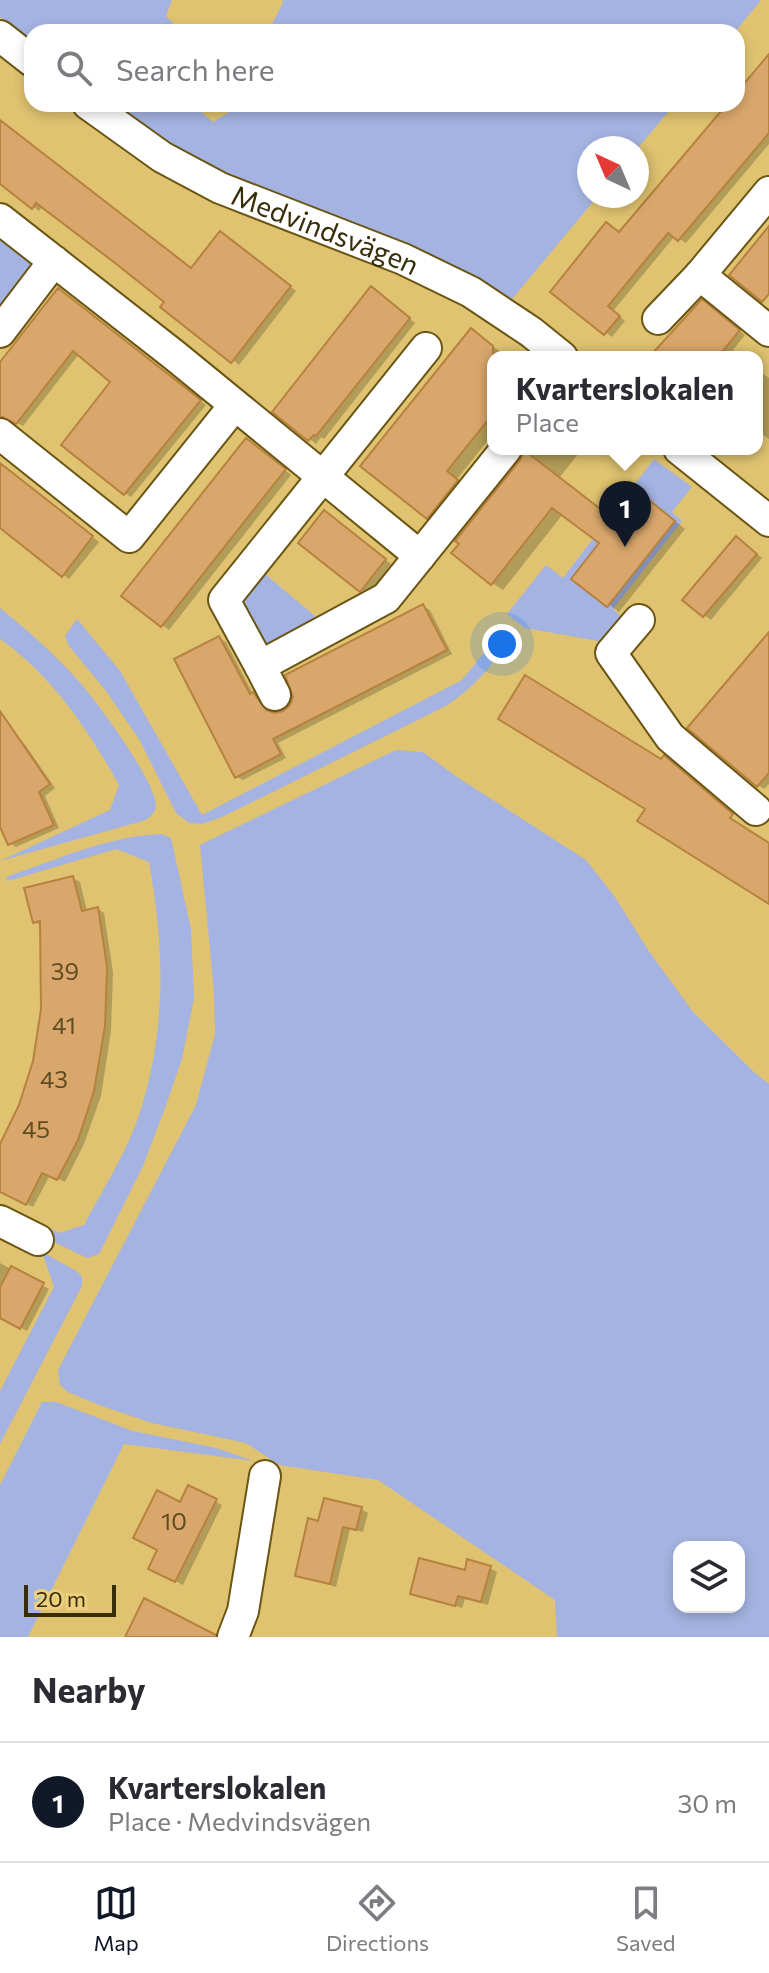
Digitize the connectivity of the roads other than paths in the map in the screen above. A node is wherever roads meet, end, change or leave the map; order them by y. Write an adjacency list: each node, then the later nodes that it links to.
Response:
1 (0, 36): 2 (street)
2 (24, 55)
3 (99, 112): 12 (street, Medvindsvägen)
4 (769, 192): 7 (street)
5 (0, 219): 6 (street)
6 (54, 261): 10 (street); 13 (street)
7 (700, 275): 8 (street); 9 (street)
8 (658, 319)
9 (769, 331)
10 (0, 332)
11 (426, 348): 17 (street)
12 (555, 351)
13 (234, 406): 14 (street); 17 (street)
14 (0, 434)
15 (501, 455): 19 (street)
16 (686, 455): 18 (street)
17 (323, 478): 19 (street); 21 (street)
18 (769, 521)
19 (420, 556): 21 (street)
20 (639, 620): 23 (street)
21 (260, 666): 22 (street)
22 (275, 695)
23 (765, 808)
24 (0, 1221): 25 (street)
25 (38, 1240)
26 (265, 1476): 27 (street)
27 (241, 1635)

